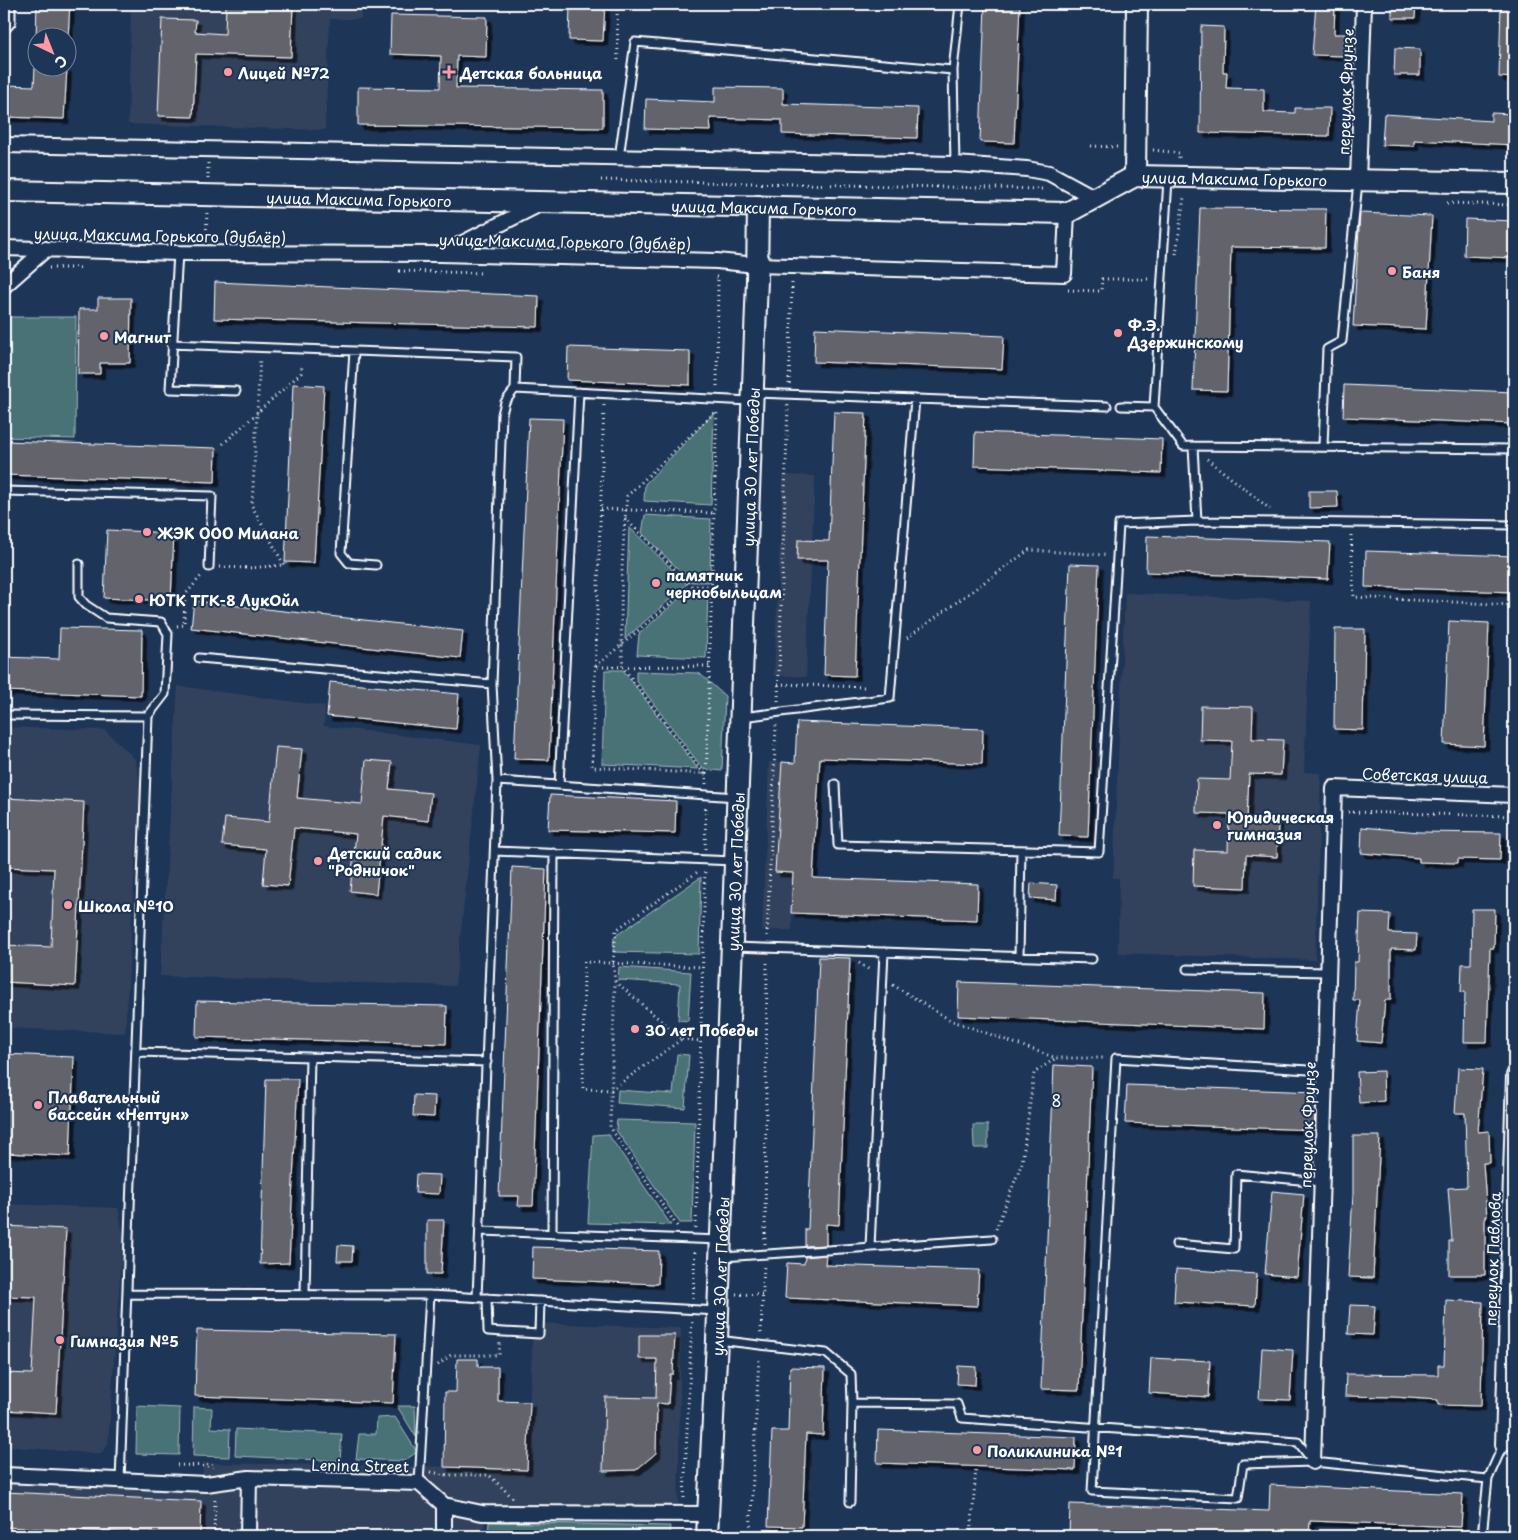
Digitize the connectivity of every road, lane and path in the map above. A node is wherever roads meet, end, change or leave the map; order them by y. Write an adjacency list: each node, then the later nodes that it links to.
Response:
1 (11, 4): 5 (lane)
2 (960, 4): 6 (lane)
3 (1137, 4): 10 (street)
4 (1364, 4): 13 (street, переулок Фрунзе)
5 (4, 31)
6 (953, 70): 8 (lane); 9 (lane)
7 (4, 145): 8 (street)
8 (620, 158): 9 (street)
9 (955, 164): 15 (street)
10 (1135, 176): 11 (street, улица Максима Горького); 18 (street, улица Максима Горького)
11 (1168, 176): 13 (street, улица Максима Горького); 28 (lane)
12 (601, 180): 15 (path)
13 (1358, 182): 14 (street, улица Максима Горького); 52 (lane)
14 (1514, 183)
15 (1070, 184): 18 (street)
16 (4, 191): 19 (street, улица Максима Горького)
17 (1184, 197): 28 (path)
18 (1094, 198): 21 (street, улица Максима Горького)
19 (546, 202): 20 (street, улица Максима Горького); 25 (street)
20 (758, 206): 21 (street, улица Максима Горького); 26 (street, улица 30 лет Победы)
21 (1067, 213): 26 (street, улица Максима Горького (дублёр))
22 (4, 248): 23 (street, улица Максима Горького (дублёр))
23 (46, 249): 24 (street, улица Максима Горького (дублёр)); 30 (street)
24 (178, 253): 25 (street, улица Максима Горького (дублёр)); 32 (lane)
25 (440, 254): 26 (street, улица Максима Горького (дублёр))
26 (756, 265): 41 (street, улица 30 лет Победы)
27 (718, 277): 43 (path)
28 (1162, 278): 31 (path); 46 (lane)
29 (802, 283): 40 (path)
30 (4, 286)
31 (1062, 290)
32 (171, 344): 33 (lane); 37 (lane)
33 (260, 348): 34 (lane); 48 (path)
34 (354, 351): 36 (lane); 65 (lane)
35 (302, 366): 48 (path)
36 (515, 389): 38 (lane); 77 (lane)
37 (236, 391)
38 (579, 392): 39 (lane); 87 (lane)
39 (605, 394): 43 (lane); 55 (path)
40 (789, 395): 41 (lane); 42 (lane); 78 (path)
41 (752, 397): 43 (lane); 83 (street, улица 30 лет Победы)
42 (915, 399): 44 (lane); 72 (lane)
43 (717, 400): 47 (path)
44 (1107, 406)
45 (1121, 406): 46 (lane)
46 (1154, 407): 50 (lane)
47 (717, 410): 56 (path); 58 (path)
48 (257, 413): 49 (path); 66 (path)
49 (223, 444)
50 (1193, 446): 51 (lane); 60 (lane)
51 (1204, 446): 52 (lane); 57 (path)
52 (1323, 446): 53 (lane)
53 (1514, 449)
54 (4, 491): 66 (lane)
55 (600, 509): 56 (path); 75 (path)
56 (626, 509): 58 (path); 59 (path)
57 (1273, 511)
58 (714, 514): 68 (path)
59 (625, 518): 67 (path); 71 (path)
60 (1197, 521): 61 (lane); 63 (lane)
61 (1350, 523): 62 (lane); 69 (path)
62 (1514, 525)
63 (1117, 555): 72 (path); 94 (lane)
64 (79, 564): 70 (lane)
65 (376, 565)
66 (209, 567): 70 (path)
67 (691, 586): 68 (path); 71 (path)
68 (712, 586): 74 (path)
69 (1514, 605)
70 (165, 627): 82 (lane)
71 (622, 645): 75 (path); 76 (path)
72 (894, 647): 80 (lane)
73 (199, 658): 77 (lane)
74 (710, 666): 76 (path); 84 (path)
75 (596, 667): 76 (path); 84 (path)
76 (623, 667): 84 (path)
77 (492, 684): 85 (lane)
78 (778, 684): 79 (path); 80 (path)
79 (871, 688)
80 (777, 712): 83 (lane); 100 (path)
81 (4, 715): 82 (lane)
82 (148, 716): 113 (lane)
83 (740, 717): 91 (street, улица 30 лет Победы)
84 (705, 774): 89 (path)
85 (497, 781): 87 (lane); 95 (lane)
86 (835, 784): 94 (lane)
87 (559, 785): 89 (lane)
88 (1334, 788): 90 (street, Советская улица); 108 (street, переулок Фрунзе)
89 (706, 795): 91 (lane); 97 (path)
90 (1514, 795)
91 (737, 797): 98 (street, улица 30 лет Победы)
92 (1345, 812): 93 (path)
93 (1514, 816)
94 (1021, 850): 103 (lane)
95 (495, 851): 96 (lane); 117 (lane)
96 (554, 854): 97 (lane); 124 (lane)
97 (705, 860): 98 (lane)
98 (735, 860): 99 (street, улица 30 лет Победы)
99 (732, 947): 100 (lane); 129 (street, улица 30 лет Победы)
100 (767, 948): 101 (lane); 130 (path)
101 (839, 951): 102 (lane); 109 (path)
102 (884, 952): 103 (lane); 109 (lane)
103 (1019, 957): 104 (lane)
104 (1092, 959)
105 (613, 963): 106 (path); 106 (path); 110 (path); 121 (path)
106 (703, 967): 112 (path)
107 (1187, 969): 108 (lane)
108 (1328, 972): 118 (street, переулок Фрунзе)
109 (883, 978): 115 (path); 128 (lane)
110 (615, 981): 111 (path); 121 (path)
111 (682, 1039): 112 (path); 121 (path)
112 (700, 1041): 121 (path)
113 (137, 1052): 114 (lane); 132 (lane)
114 (310, 1057): 117 (lane); 131 (lane)
115 (1056, 1058): 116 (path); 126 (path)
116 (1116, 1058): 118 (lane); 144 (lane)
117 (487, 1062): 123 (lane)
118 (1325, 1071): 122 (street, переулок Фрунзе)
119 (1514, 1075): 145 (street, переулок Павлова)
120 (1514, 1087): 145 (street)
121 (611, 1090)
122 (1321, 1182): 127 (lane); 146 (street, переулок Фрунзе)
123 (481, 1231): 124 (lane); 134 (lane)
124 (552, 1234): 125 (lane)
125 (695, 1239): 129 (lane); 137 (path)
126 (992, 1239): 128 (lane)
127 (1176, 1244)
128 (870, 1247): 130 (lane)
129 (720, 1249): 130 (lane); 138 (street, улица 30 лет Победы)
130 (765, 1254): 141 (path)
131 (305, 1293): 132 (lane); 133 (lane)
132 (128, 1294): 153 (lane)
133 (430, 1295): 134 (lane); 154 (lane)
134 (477, 1298): 135 (lane)
135 (488, 1298): 136 (lane); 139 (lane)
136 (540, 1301): 137 (lane); 139 (lane)
137 (692, 1309): 138 (lane); 157 (path)
138 (718, 1310): 140 (street, улица 30 лет Победы)
139 (524, 1333): 142 (path)
140 (717, 1340): 141 (lane); 158 (street, улица 30 лет Победы)
141 (760, 1344): 143 (lane); 162 (path)
142 (436, 1366)
143 (852, 1403): 144 (lane); 155 (lane)
144 (1096, 1427): 146 (lane); 146 (lane)
145 (1507, 1445): 152 (lane)
146 (1313, 1462): 152 (lane)
147 (434, 1463): 149 (path)
148 (976, 1467): 163 (path)
149 (434, 1472)
150 (4, 1475): 153 (street, Lenina Street)
151 (249, 1478): 153 (street, Lenina Street); 154 (street, Lenina Street); 159 (street)
152 (1488, 1479): 164 (lane)
153 (120, 1481)
154 (419, 1483): 156 (street, Lenina Street)
155 (850, 1502)
156 (444, 1505): 157 (street, Lenina Street); 160 (street)
157 (683, 1514): 158 (street, Lenina Street)
158 (708, 1514): 161 (street, улица 30 лет Победы)
159 (248, 1536)
160 (444, 1536)
161 (707, 1536)
162 (750, 1536)
163 (971, 1536)
164 (1482, 1536)

